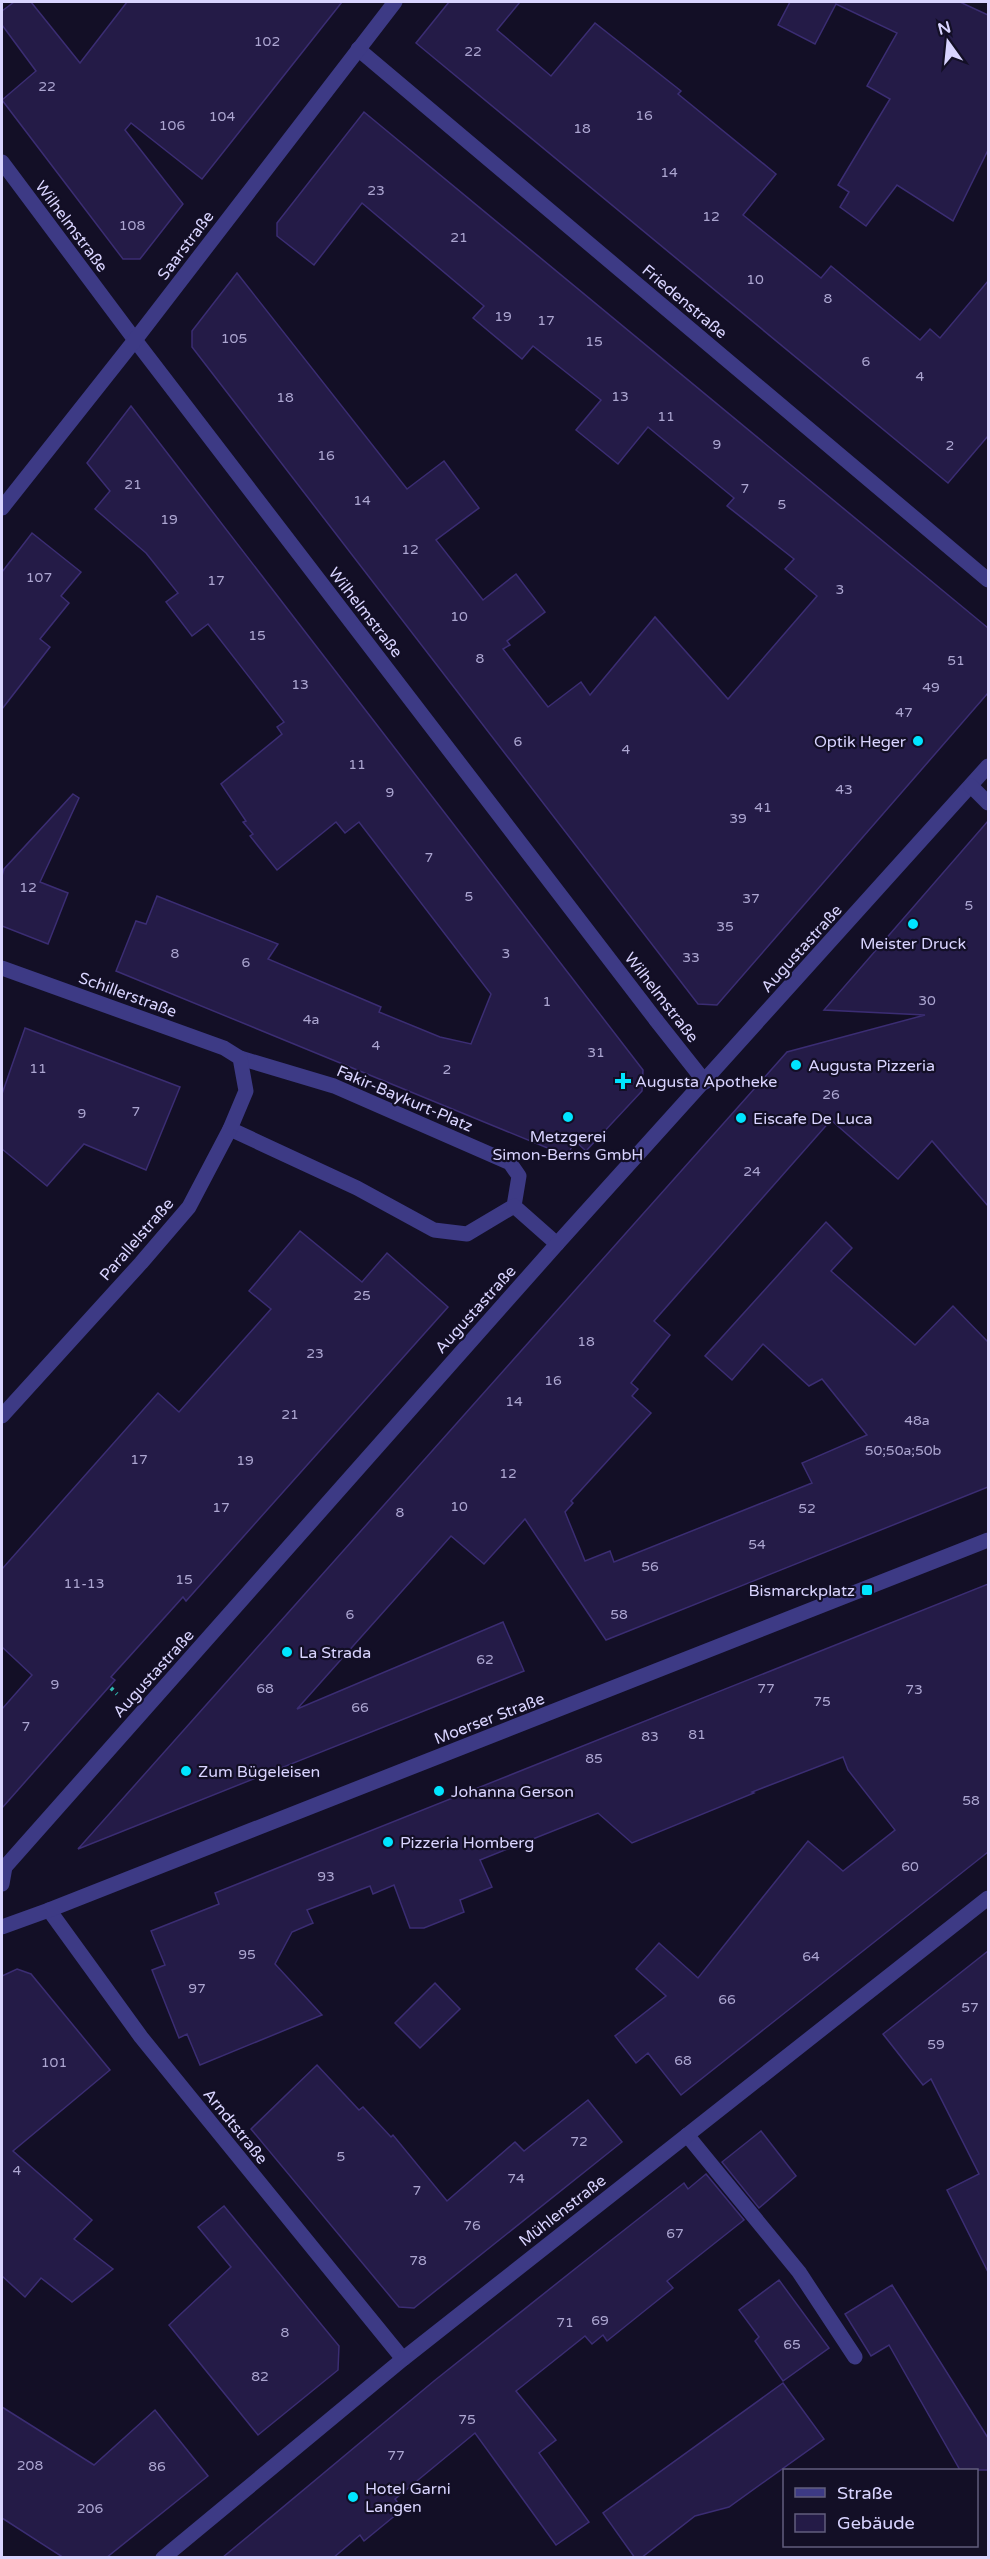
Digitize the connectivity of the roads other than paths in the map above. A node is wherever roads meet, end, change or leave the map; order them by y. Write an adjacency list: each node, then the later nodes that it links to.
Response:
1 (395, 2): 2 (street, Saarstraße)
2 (358, 49): 4 (street, Saarstraße); 6 (street, Friedenstraße)
3 (2, 162): 4 (street, Wilhelmstraße)
4 (135, 340): 5 (street, Saarstraße); 12 (street, Wilhelmstraße)
5 (2, 508)
6 (988, 580)
7 (988, 766): 8 (street, Augustastraße)
8 (971, 786): 9 (street); 12 (street, Augustastraße)
9 (988, 802)
10 (2, 968): 11 (street, Schillerstraße)
11 (240, 1058): 13 (street, Parallelstraße); 14 (street, Fakir-Baykurt-Platz)
12 (705, 1082): 15 (street, Augustastraße)
13 (230, 1129): 14 (street); 16 (street, Parallelstraße)
14 (514, 1206): 15 (street)
15 (557, 1244): 18 (street, Augustastraße)
16 (2, 1416)
17 (988, 1540): 20 (street, Moerser Straße)
18 (2, 1884)
19 (988, 1898): 22 (street, Mühlenstraße)
20 (49, 1910): 21 (street, Moerser Straße); 24 (street, Arndtstraße)
21 (2, 1927)
22 (687, 2135): 23 (street); 24 (street, Mühlenstraße)
23 (855, 2357)
24 (403, 2359): 25 (street, Mühlenstraße)
25 (163, 2558)

